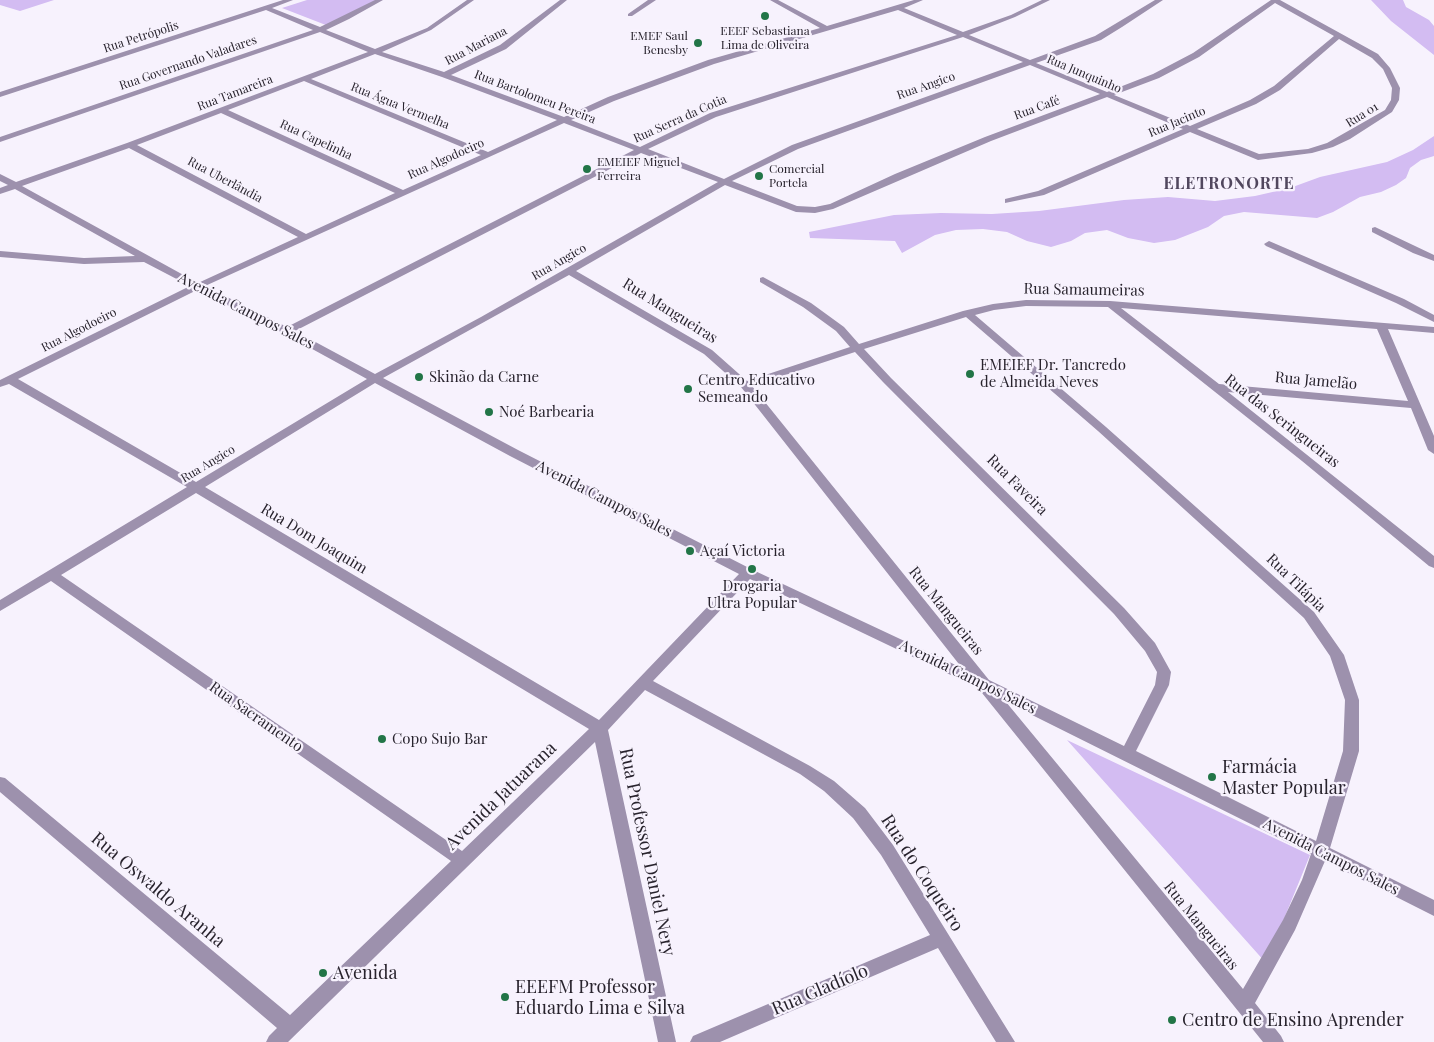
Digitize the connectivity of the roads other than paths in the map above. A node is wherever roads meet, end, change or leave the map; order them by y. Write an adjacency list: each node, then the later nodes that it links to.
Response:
1 (290, 0): 11 (street, Rua Petrópolis)
2 (380, 0): 14 (street, Rua Governando Valadares)
3 (471, 0): 18 (street, Rua Tamareira)
4 (564, 0): 20 (street, Rua Mariana)
5 (653, 0): 13 (street)
6 (773, 0): 15 (street)
7 (920, 0): 12 (street, Rua Algodoeiro)
8 (1047, 0): 16 (street, Rua Serra da Cotia)
9 (1160, 0): 19 (street, Rua Angico)
10 (1275, 0): 17 (street, Rua 01); 23 (street, Rua Café)
11 (266, 8): 14 (street, Rua Bartolomeu Pereira); 22 (street, Rua Petrópolis)
12 (898, 8): 15 (street, Rua Algodoeiro); 16 (street, Rua Junquinho)
13 (630, 15)
14 (322, 29): 18 (street, Rua Bartolomeu Pereira); 27 (street, Rua Governando Valadares)
15 (826, 29): 25 (street, Rua Algodoeiro)
16 (963, 35): 19 (street, Rua Junquinho); 29 (street, Rua Serra da Cotia)
17 (1340, 35): 26 (street, Rua Jacinto); 31 (street, Rua 01)
18 (375, 52): 20 (street, Rua Bartolomeu Pereira); 21 (street, Rua Tamareira)
19 (1029, 62): 23 (street, Rua Junquinho); 33 (street, Rua Angico)
20 (445, 75): 25 (street, Rua Bartolomeu Pereira)
21 (303, 78): 24 (street, Rua Tamareira); 30 (street, Rua Água Vermelha)
22 (0, 95)
23 (1106, 96): 26 (street, Rua Junquinho); 38 (street, Rua Café)
24 (221, 110): 28 (street, Rua Tamareira); 36 (street, Rua Capelinha)
25 (564, 120): 29 (street, Rua Bartolomeu Pereira); 30 (street, Rua Algodoeiro)
26 (1188, 129): 31 (street, Rua Junquinho); 37 (street, Rua Jacinto)
27 (0, 140)
28 (130, 145): 34 (street, Rua Tamareira); 40 (street, Rua Uberlândia)
29 (642, 149): 33 (street, Rua Bartolomeu Pereira); 53 (street, Rua Serra da Cotia)
30 (488, 155): 36 (street, Rua Algodoeiro)
31 (1261, 158)
32 (0, 177): 34 (street, Avenida Campos Sales)
33 (726, 181): 38 (street, Rua Bartolomeu Pereira); 45 (street, Rua Angico)
34 (16, 185): 35 (street, Rua Tamareira); 44 (street, Avenida Campos Sales)
35 (0, 191)
36 (402, 193): 40 (street, Rua Algodoeiro)
37 (1008, 201)
38 (796, 209)
39 (1375, 230): 43 (street)
40 (307, 238): 47 (street, Rua Algodoeiro)
41 (1269, 244): 50 (street)
42 (0, 254): 44 (street)
43 (1434, 258)
44 (146, 260): 47 (street, Avenida Campos Sales)
45 (570, 271): 55 (street, Rua Angico); 57 (street, Rua Mangueiras)
46 (764, 280): 54 (street, Rua Faveira)
47 (198, 286): 53 (street, Avenida Campos Sales); 56 (street, Rua Algodoeiro)
48 (1110, 304): 49 (street, Rua Samaumeiras); 51 (street, Rua Samaumeiras); 58 (street, Rua das Seringueiras)
49 (967, 313): 54 (street, Rua Samaumeiras); 71 (street, Rua Tilápia)
50 (1434, 319)
51 (1381, 325): 52 (street, Rua Samaumeiras); 59 (street)
52 (1434, 330)
53 (287, 331): 55 (street, Avenida Campos Sales)
54 (858, 347): 57 (street, Rua Samaumeiras); 69 (street, Rua Faveira)
55 (376, 378): 61 (street, Rua Angico); 63 (street, Avenida Campos Sales)
56 (5, 382): 61 (street, Rua Dom Joaquim)
57 (745, 385): 67 (street, Rua Mangueiras)
58 (1215, 387): 59 (street, Rua Jamelão); 62 (street, Rua das Seringueiras)
59 (1414, 405): 60 (street)
60 (1434, 450)
61 (194, 486): 64 (street, Rua Angico); 68 (street, Rua Dom Joaquim)
62 (1434, 563)
63 (748, 573): 66 (street, Avenida Jatuarana); 67 (street, Avenida Campos Sales)
64 (51, 574): 65 (street, Rua Angico); 72 (street, Rua Sacramento)
65 (0, 606)
66 (644, 683): 68 (street, Avenida Jatuarana); 74 (street, Rua do Coqueiro)
67 (984, 685): 69 (street, Avenida Campos Sales); 75 (street, Rua Mangueiras)
68 (600, 728): 72 (street, Avenida Jatuarana); 78 (street, Rua Professor Daniel Nery)
69 (1127, 754): 71 (street, Avenida Campos Sales)
70 (0, 783): 76 (street, Rua Oswaldo Aranha)
71 (1320, 853): 73 (street, Avenida Campos Sales); 75 (street, Rua Tilápia)
72 (462, 860): 76 (street, Avenida Jatuarana)
73 (1434, 908)
74 (940, 939): 79 (street, Rua Gladíolo); 80 (street, Rua do Coqueiro)
75 (1244, 1005): 81 (street, Rua Mangueiras)
76 (290, 1027): 77 (street, Avenida Jatuarana)
77 (275, 1042)
78 (667, 1042)
79 (699, 1042)
80 (1006, 1042)
81 (1275, 1042)

